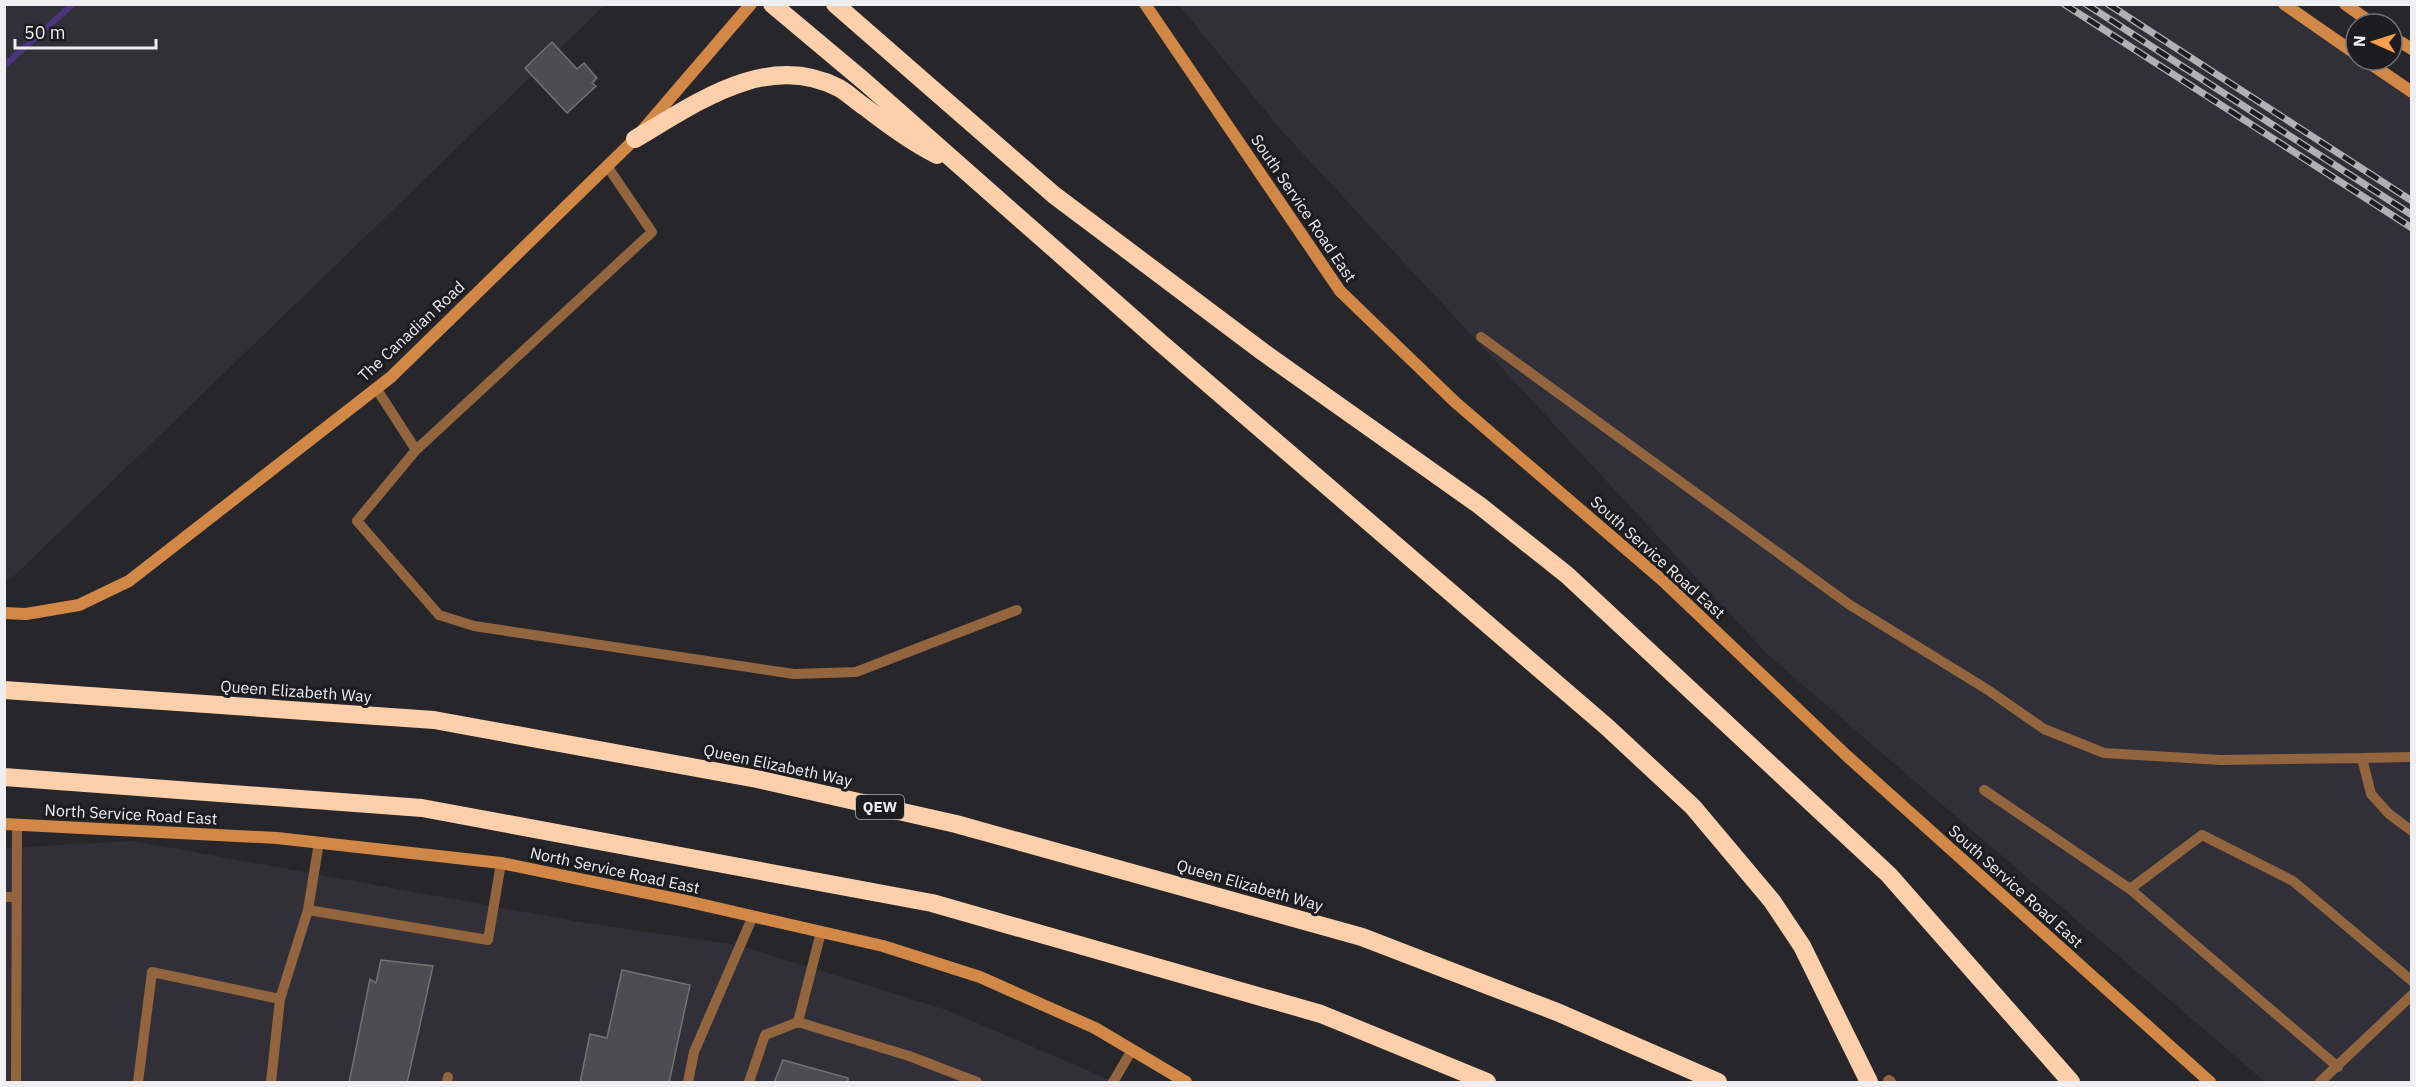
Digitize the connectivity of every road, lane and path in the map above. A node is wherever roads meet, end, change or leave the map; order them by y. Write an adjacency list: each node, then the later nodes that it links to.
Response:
1 (751, 4): 9 (street, The Canadian Road)
2 (772, 4): 10 (highway)
3 (835, 4): 51 (highway)
4 (1145, 4): 52 (street, South Service Road East)
5 (2284, 4): 6 (street)
6 (2344, 46)
7 (2383, 72): 8 (street)
8 (2412, 92)
9 (635, 138): 10 (highway); 11 (street, The Canadian Road)
10 (956, 165): 40 (highway)
11 (608, 166): 13 (street, The Canadian Road); 14 (lane)
12 (1480, 337): 19 (lane)
13 (376, 388): 14 (lane); 16 (street, The Canadian Road)
14 (416, 450): 15 (lane)
15 (1017, 610)
16 (4, 614)
17 (4, 690): 50 (highway, Queen Elizabeth Way / QEW)
18 (2412, 757): 19 (lane)
19 (2362, 758): 23 (lane)
20 (4, 777): 49 (highway)
21 (1984, 790): 26 (lane)
22 (11, 824): 24 (street, North Service Road East); 28 (lane)
23 (2412, 831)
24 (320, 842): 25 (street, North Service Road East); 29 (lane)
25 (501, 863): 29 (lane); 30 (street, North Service Road East)
26 (2130, 889): 34 (lane); 39 (lane)
27 (4, 897): 28 (lane)
28 (17, 897): 33 (lane)
29 (308, 910): 36 (lane)
30 (753, 916): 31 (street, North Service Road East); 44 (lane)
31 (821, 932): 37 (lane); 38 (street, North Service Road East)
32 (4, 947): 33 (lane)
33 (17, 947): 41 (lane)
34 (2412, 981)
35 (2412, 995): 39 (lane)
36 (280, 999): 42 (lane); 43 (lane)
37 (798, 1022): 45 (lane); 46 (lane)
38 (1132, 1050): 47 (lane); 48 (street, North Service Road East)
39 (2338, 1067): 53 (lane)
40 (1869, 1081)
41 (16, 1083)
42 (138, 1083)
43 (271, 1083)
44 (688, 1083)
45 (749, 1083)
46 (977, 1083)
47 (1113, 1083)
48 (1186, 1083)
49 (1488, 1083)
50 (1718, 1083)
51 (2071, 1083)
52 (2210, 1083)
53 (2320, 1083)

